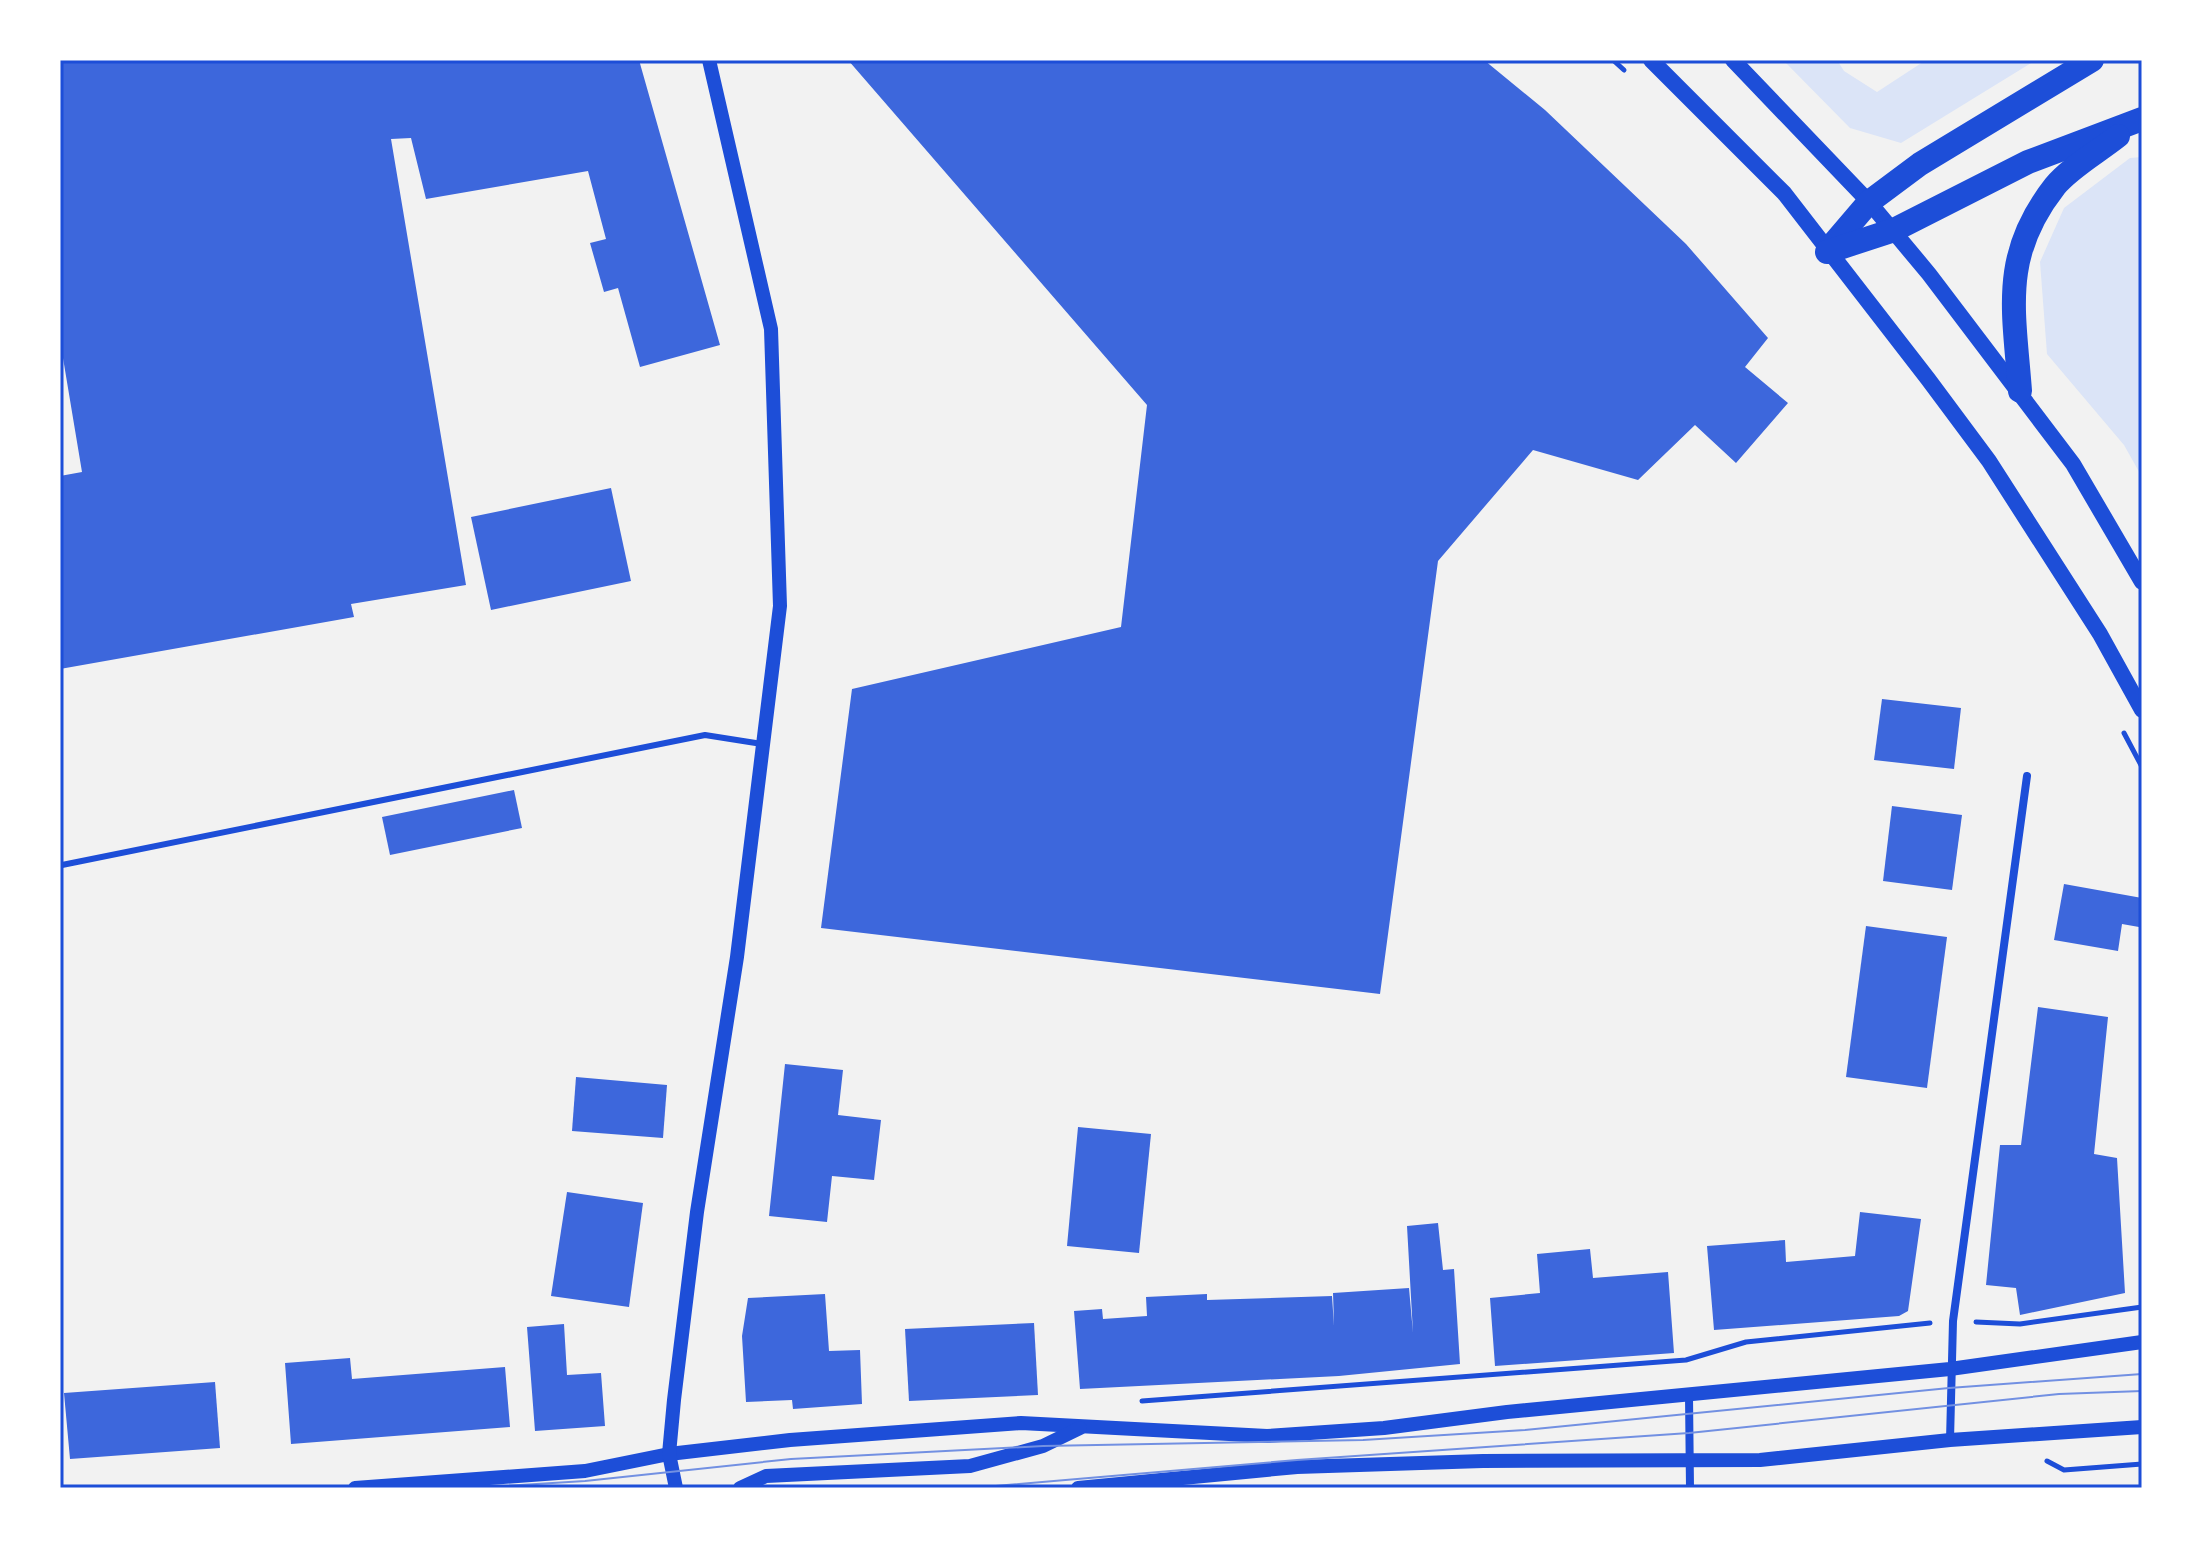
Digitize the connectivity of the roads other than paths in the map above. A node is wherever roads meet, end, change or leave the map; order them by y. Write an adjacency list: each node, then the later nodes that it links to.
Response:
1 (709, 60): 12 (street)
2 (1651, 60): 8 (main road)
3 (1733, 60): 6 (main road)
4 (2092, 60): 6 (highway)
5 (2140, 120): 7 (highway); 9 (highway)
6 (1869, 202): 7 (main road); 8 (highway)
7 (1894, 230): 8 (highway); 9 (main road)
8 (1827, 252): 11 (main road)
9 (2020, 391): 10 (main road)
10 (2142, 582)
11 (2142, 710)
12 (762, 744): 14 (lane); 21 (street)
13 (2027, 776): 16 (street)
14 (62, 865)
15 (2142, 1342): 16 (street)
16 (1950, 1369): 17 (street); 20 (street)
17 (1689, 1396): 18 (street); 22 (street)
18 (1083, 1426): 21 (street); 25 (street)
19 (2142, 1427): 20 (street)
20 (1950, 1440): 22 (street)
21 (669, 1454): 23 (street); 24 (street)
22 (1688, 1461): 26 (street); 27 (street)
23 (355, 1488)
24 (676, 1488)
25 (740, 1488)
26 (1078, 1488)
27 (1690, 1488)

